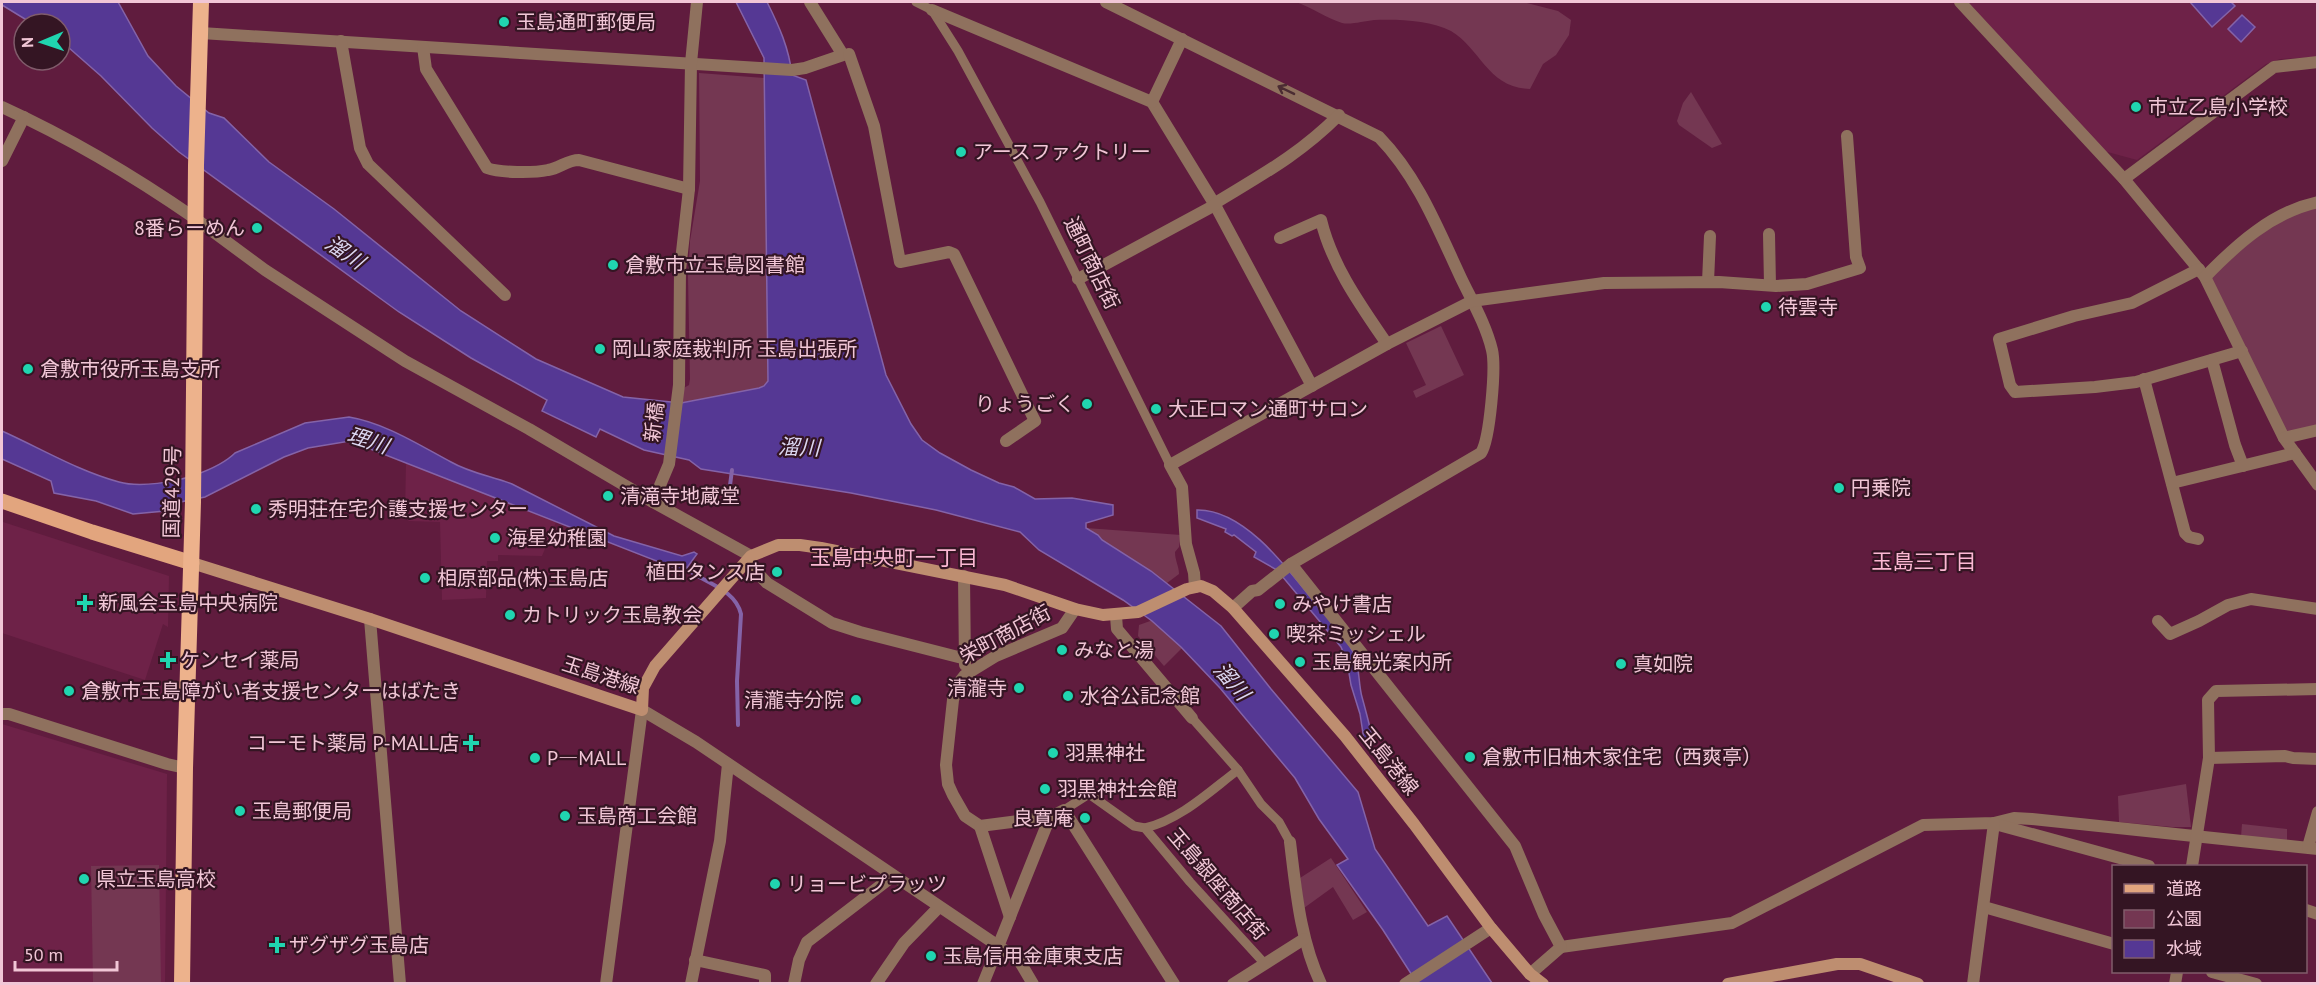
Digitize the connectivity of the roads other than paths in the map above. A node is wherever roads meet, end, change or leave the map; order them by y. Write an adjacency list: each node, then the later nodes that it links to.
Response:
1 (201, 2): 8 (highway, 国道429号)
2 (697, 2): 14 (street, 新橋)
3 (810, 2): 14 (street)
4 (916, 2): 7 (street)
5 (1106, 2): 9 (street)
6 (1960, 2): 21 (street)
7 (932, 10): 15 (street); 30 (street, 通町商店街)
8 (201, 33): 10 (street); 25 (highway, 国道429号)
9 (1182, 39): 15 (street); 17 (street, one-way to 9)
10 (341, 41): 11 (street); 33 (street)
11 (423, 46): 14 (street); 22 (street)
12 (849, 54): 42 (street)
13 (2318, 62): 21 (street)
14 (691, 63): 22 (street, 新橋)
15 (1152, 102): 24 (street)
16 (2, 107): 18 (street)
17 (1339, 115): 24 (street); 34 (street)
18 (24, 117): 20 (street); 25 (street)
19 (1847, 136): 32 (street)
20 (2, 161)
21 (2124, 179): 29 (street)
22 (689, 189): 49 (street, 新橋)
23 (2318, 202): 29 (street)
24 (1215, 205): 30 (street); 39 (street)
25 (196, 219): 49 (street); 52 (highway, 国道429号)
26 (1769, 234): 32 (street)
27 (1710, 236): 31 (street)
28 (1280, 238): 35 (street)
29 (2202, 273): 36 (street); 38 (street)
30 (1078, 279): 44 (street, 通町商店街)
31 (1708, 282): 32 (street); 34 (street)
32 (1770, 285)
33 (504, 294)
34 (1472, 301): 35 (street); 53 (street)
35 (1387, 344): 39 (street)
36 (2242, 351): 37 (street); 41 (street)
37 (2212, 360): 38 (street); 45 (street)
38 (2144, 379): 46 (street)
39 (1312, 386): 44 (street)
40 (2318, 430): 41 (street)
41 (2284, 438): 43 (street)
42 (1006, 441)
43 (2295, 453): 45 (street); 47 (street)
44 (1170, 465): 55 (street, 通町商店街)
45 (2243, 466): 46 (street)
46 (2172, 483): 50 (street)
47 (2318, 485)
48 (2, 501): 52 (main road)
49 (652, 502): 51 (street)
50 (2198, 538)
51 (749, 559): 54 (main road, 玉島港線); 62 (street); 65 (main road, 玉島港線)
52 (192, 563): 60 (main road, 玉島港線); 71 (highway, 国道429号)
53 (1291, 564): 56 (street); 92 (street)
54 (964, 576): 57 (main road, 玉島港線); 62 (street)
55 (1191, 588): 56 (main road, 玉島港線); 59 (main road, 玉島港線)
56 (1233, 608): 88 (main road, 玉島港線)
57 (1075, 609): 59 (main road, 玉島港線); 63 (street, 栄町商店街)
58 (2318, 609): 61 (street)
59 (1116, 616): 67 (street)
60 (370, 619): 65 (main road, 玉島港線); 99 (street)
61 (2158, 621)
62 (966, 659): 63 (street)
63 (965, 675): 77 (street, 栄町商店街)
64 (2318, 689): 68 (street)
65 (642, 711): 70 (street); 100 (street)
66 (2, 714): 71 (street)
67 (1192, 718): 72 (street)
68 (2209, 758): 69 (street); 79 (street)
69 (2318, 759)
70 (728, 764): 84 (street); 93 (street)
71 (185, 768): 98 (highway, 国道429号)
72 (1238, 770): 78 (street, 玉島銀座商店街); 80 (street)
73 (1064, 810): 75 (street); 78 (street, 玉島銀座商店街); 107 (street)
74 (2318, 812): 81 (street)
75 (1050, 817): 77 (street); 87 (street)
76 (1994, 823): 79 (street); 82 (street); 86 (street); 92 (street)
77 (980, 826): 87 (street)
78 (1145, 828): 94 (street, 玉島銀座商店街)
79 (2197, 834): 81 (street); 83 (street)
80 (1290, 842): 89 (street)
81 (2313, 848)
82 (2142, 865)
83 (2192, 865)
84 (894, 876): 85 (street); 103 (street)
85 (939, 907): 91 (street); 104 (street)
86 (1984, 907): 90 (street); 113 (street)
87 (1010, 916): 91 (street)
88 (1491, 928): 96 (main road, 玉島港線); 97 (street)
89 (1304, 939): 94 (street); 109 (street)
90 (2112, 943)
91 (999, 946): 105 (street); 106 (street)
92 (1561, 947): 96 (street)
93 (695, 960): 101 (street); 102 (street)
94 (1264, 963): 108 (street)
95 (2216, 973): 114 (street)
96 (1530, 974): 110 (main road, 玉島港線)
97 (1407, 982)
98 (183, 984)
99 (400, 984)
100 (606, 984)
101 (690, 984)
102 (765, 984)
103 (794, 984)
104 (876, 984)
105 (983, 984)
106 (1033, 984)
107 (1174, 984)
108 (1233, 984)
109 (1321, 984)
110 (1543, 984)
111 (1728, 984): 112 (main road)
112 (1918, 984)
113 (1972, 984)
114 (2256, 984)

